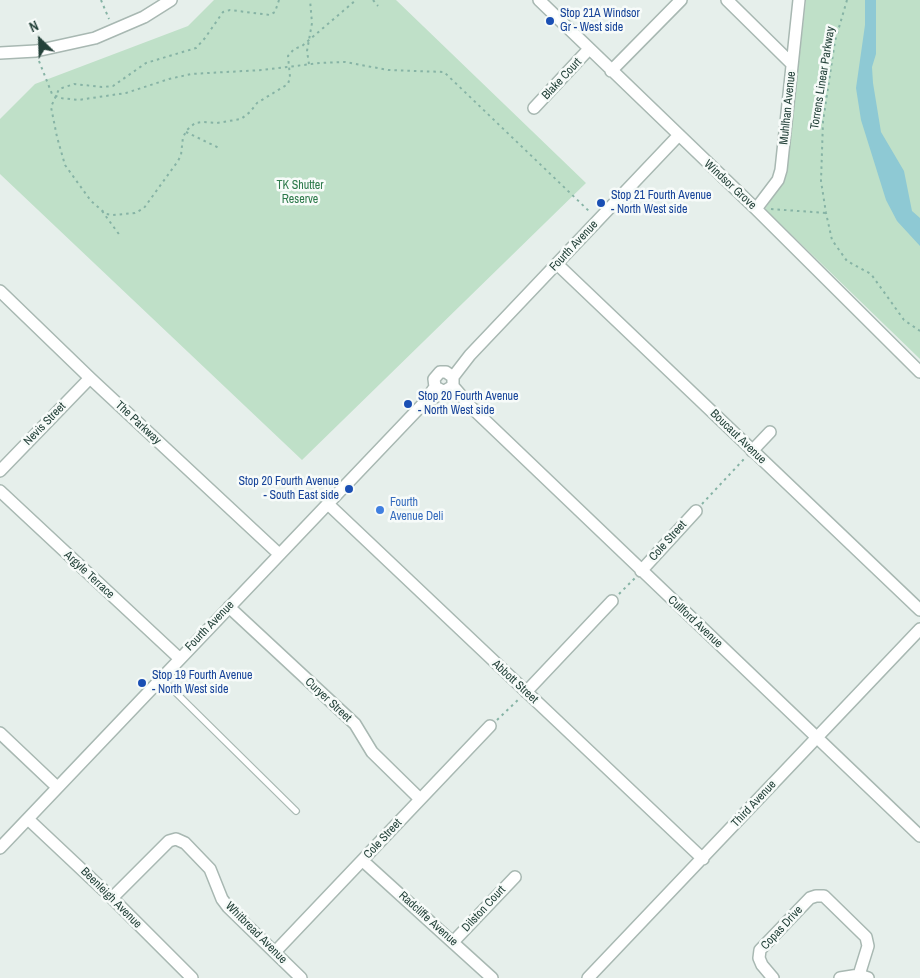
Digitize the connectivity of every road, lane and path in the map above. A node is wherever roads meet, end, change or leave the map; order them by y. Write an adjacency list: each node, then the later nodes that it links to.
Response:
1 (101, 0): 13 (path)
2 (171, 0): 13 (street)
3 (280, 0): 22 (path)
4 (310, 0): 14 (path)
5 (356, 0): 14 (path)
6 (373, 0): 12 (path)
7 (539, 0): 15 (street, Windsor Grove)
8 (681, 0): 21 (street)
9 (727, 0): 18 (street)
10 (799, 0): 18 (street, Muhlhan Avenue)
11 (847, 0): 29 (path, Torrens Linear Parkway)
12 (378, 6)
13 (114, 31): 16 (street)
14 (308, 41): 19 (path); 20 (path)
15 (589, 49): 21 (street, Windsor Grove); 23 (street, Blake Court)
16 (36, 51): 17 (street); 22 (path)
17 (0, 54)
18 (792, 64): 28 (street, Muhlhan Avenue)
19 (309, 65): 20 (path); 30 (path)
20 (288, 68): 22 (path); 24 (path)
21 (611, 71): 25 (street, Windsor Grove)
22 (55, 96): 27 (path)
23 (534, 108)
24 (186, 132): 26 (path); 27 (path)
25 (678, 136): 28 (street, Windsor Grove); 30 (street, Fourth Avenue)
26 (219, 148)
27 (99, 208): 31 (path)
28 (756, 209): 29 (path); 35 (street, Windsor Grove)
29 (826, 213): 34 (path, Torrens Linear Parkway)
30 (598, 220): 32 (street, Fourth Avenue)
31 (122, 237)
32 (557, 264): 37 (street, Fourth Avenue); 39 (street, Boucaut Avenue)
33 (0, 290): 36 (street, The Parkway)
34 (920, 331)
35 (920, 372)
36 (90, 378): 40 (street, Nevis Street); 44 (street, The Parkway)
37 (446, 384): 42 (street, Fourth Avenue); 45 (street, Cullford Avenue)
38 (770, 432): 39 (street)
39 (752, 451): 43 (path); 48 (street, Boucaut Avenue)
40 (0, 471)
41 (0, 491): 50 (street, Argyle Terrace)
42 (328, 504): 44 (street, Fourth Avenue); 52 (street, Abbott Street)
43 (696, 511): 45 (street, Cole Street)
44 (279, 554): 47 (street, Fourth Avenue)
45 (642, 571): 46 (path); 55 (street, Cullford Avenue)
46 (612, 601): 52 (street)
47 (229, 607): 50 (street, Fourth Avenue); 57 (street, Curyer Street)
48 (920, 610)
49 (920, 630): 55 (street, Third Avenue)
50 (179, 658): 51 (street, Fourth Avenue)
51 (161, 678): 56 (street, Fourth Avenue); 58 (lane)
52 (526, 692): 53 (path); 62 (street, Abbott Street)
53 (490, 726): 57 (street, Cole Street)
54 (0, 733): 56 (street)
55 (817, 737): 60 (street, Cullford Avenue); 62 (street, Third Avenue)
56 (57, 787): 59 (street, Fourth Avenue)
57 (420, 799): 63 (street, Cole Street)
58 (296, 812)
59 (28, 819): 61 (street, Fourth Avenue); 65 (street, Beenleigh Avenue)
60 (920, 836)
61 (0, 848)
62 (703, 859): 69 (street, Third Avenue)
63 (363, 861): 66 (street, Radcliffe Avenue); 67 (street, Cole Street)
64 (515, 877): 66 (street, Dilston Court)
65 (112, 898): 67 (street, Whitbread Avenue); 71 (street, Beenleigh Avenue)
66 (453, 942): 72 (street, Radcliffe Avenue)
67 (275, 952): 68 (street, Whitbread Avenue)
68 (294, 976)
69 (590, 977)
70 (864, 977): 73 (street, Copas Drive); 74 (street, Copas Drive)
71 (192, 978)
72 (492, 978)
73 (773, 978)
74 (840, 978)

